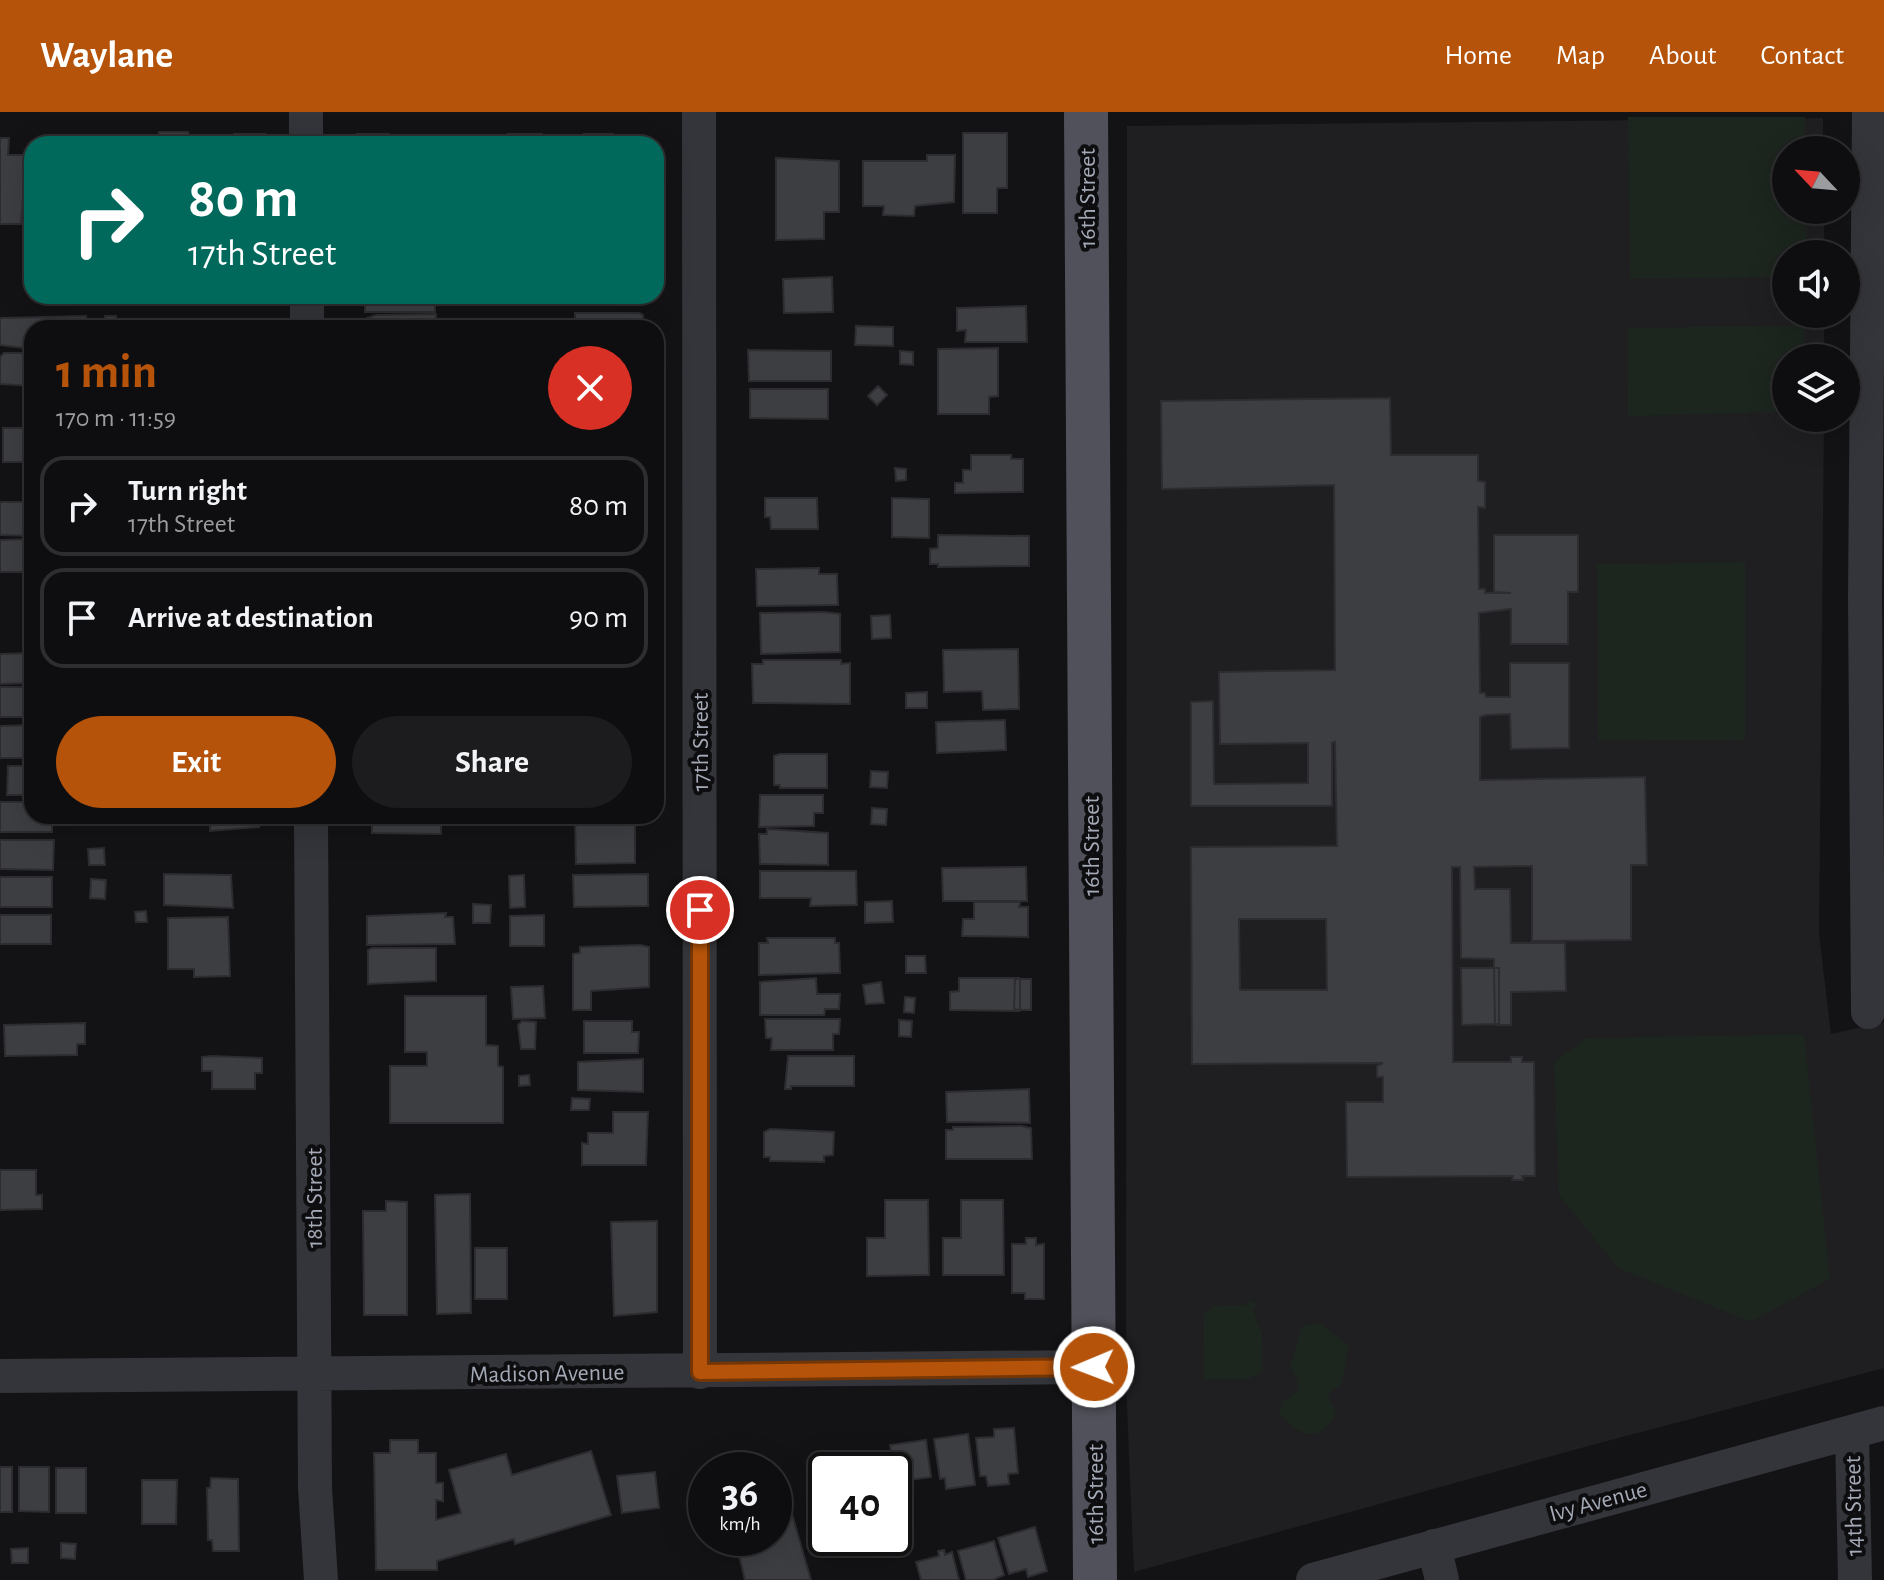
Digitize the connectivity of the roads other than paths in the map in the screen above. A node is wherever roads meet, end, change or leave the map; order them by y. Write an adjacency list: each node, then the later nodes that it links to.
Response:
1 (306, 112): 5 (street)
2 (699, 112): 9 (street, 17th Street)
3 (1086, 112): 8 (main road, 16th Street)
4 (1869, 112): 7 (street)
5 (306, 136)
6 (311, 824): 10 (street, 18th Street)
7 (1868, 1012)
8 (1094, 1367): 9 (street, Madison Avenue); 15 (main road, 16th Street)
9 (700, 1372): 10 (street, Madison Avenue)
10 (315, 1375): 11 (street, Madison Avenue); 14 (street, 18th Street)
11 (0, 1376)
12 (1868, 1427): 13 (street, Ivy Avenue); 18 (street, 14th Street)
13 (1434, 1546): 16 (street, Ivy Avenue); 17 (street)
14 (321, 1580)
15 (1095, 1580)
16 (1313, 1580)
17 (1442, 1580)
18 (1855, 1580)

